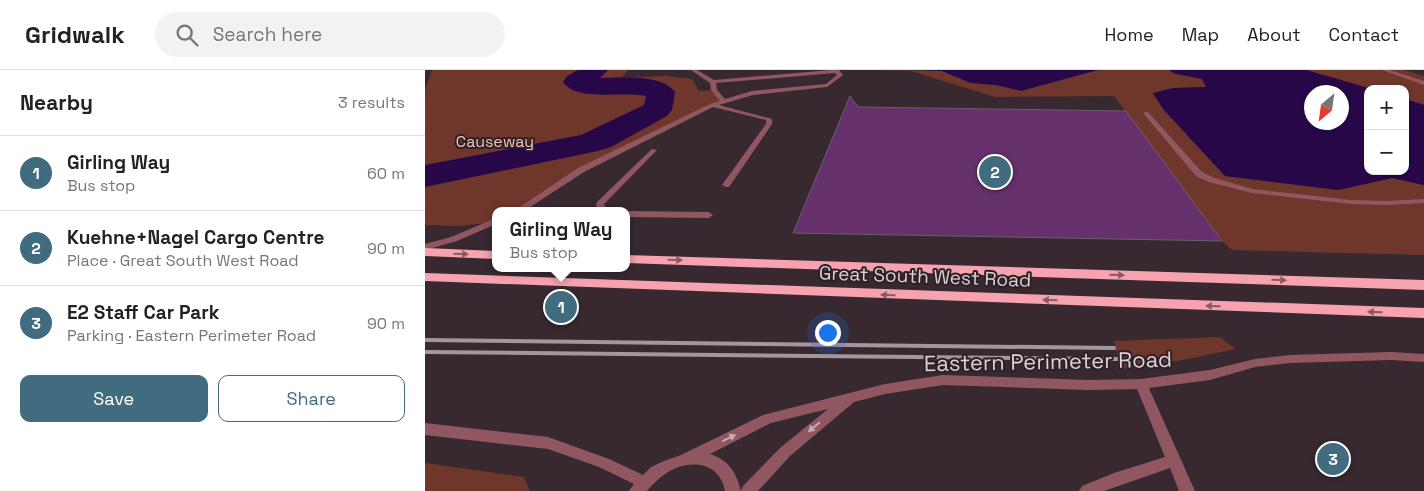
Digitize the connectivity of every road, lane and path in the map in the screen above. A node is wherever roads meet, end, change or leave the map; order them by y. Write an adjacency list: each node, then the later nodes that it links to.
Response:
1 (693, 70): 4 (street)
2 (1384, 70): 5 (street)
3 (836, 71): 4 (street); 6 (street)
4 (713, 82): 6 (street)
5 (1424, 83)
6 (723, 101): 7 (street)
7 (712, 105): 9 (street); 10 (street)
8 (1146, 113): 11 (street)
9 (630, 145): 12 (street); 13 (street)
10 (727, 185)
11 (1424, 201)
12 (524, 207)
13 (601, 207)
14 (630, 214): 15 (street)
15 (709, 215)
16 (492, 223): 17 (street)
17 (425, 247)
18 (425, 252): 19 (highway, one-way to 19)
19 (492, 255)
20 (630, 259): 22 (highway, Great South West Road, one-way to 22)
21 (425, 277): 23 (highway, Great South West Road, one-way to 21)
22 (1424, 284)
23 (1424, 313)
24 (1424, 358): 25 (street, Eastern Perimeter Road)
25 (1141, 384): 26 (street, Eastern Perimeter Road); 29 (street)
26 (851, 396): 28 (street, Eastern Perimeter Road, one-way to 26); 32 (street, one-way to 32)
27 (425, 429): 30 (street)
28 (685, 460): 30 (street, Eastern Perimeter Road); 31 (street)
29 (1174, 461): 33 (street); 34 (street)
30 (640, 487)
31 (733, 491)
32 (748, 491)
33 (1087, 491)
34 (1187, 491)

